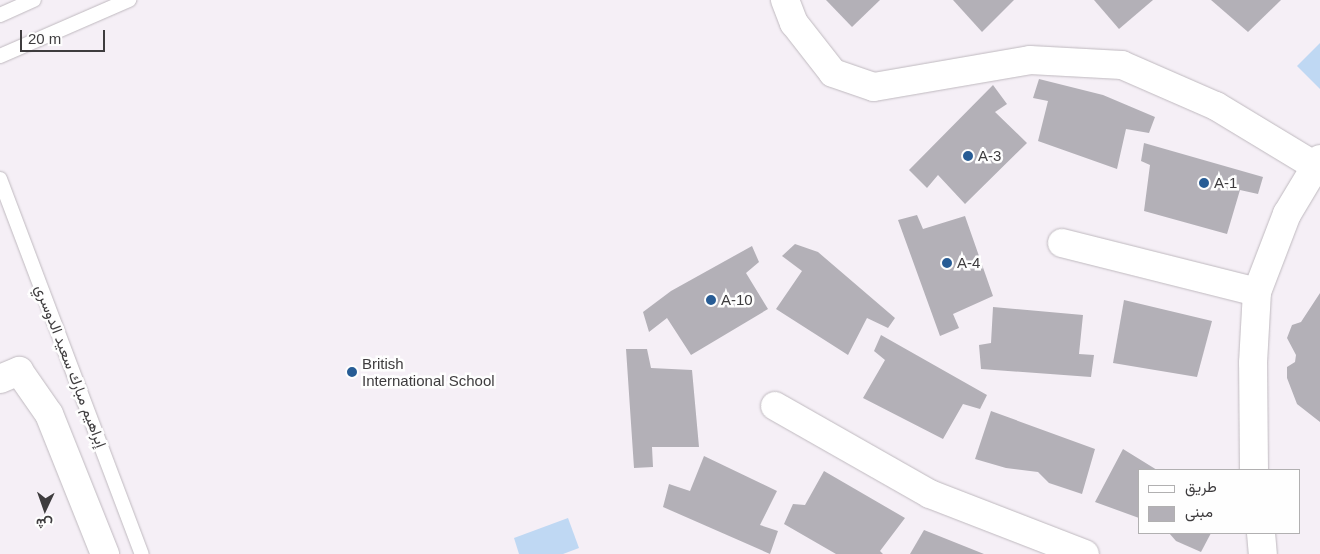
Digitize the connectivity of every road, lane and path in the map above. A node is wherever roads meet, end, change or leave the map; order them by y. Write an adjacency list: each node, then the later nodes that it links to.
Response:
1 (34, 0): 4 (lane)
2 (129, 0): 5 (lane)
3 (785, 0): 6 (street)
4 (0, 15)
5 (0, 56)
6 (1317, 162): 9 (street)
7 (0, 179): 15 (lane, إبراهيم مبارك سعيد الدوسري)
8 (1062, 243): 9 (street)
9 (1257, 292): 12 (street)
10 (10, 375): 14 (street)
11 (775, 406): 16 (street)
12 (1254, 469)
13 (1261, 534): 17 (street)
14 (105, 554)
15 (142, 554)
16 (1085, 554)
17 (1263, 554)

